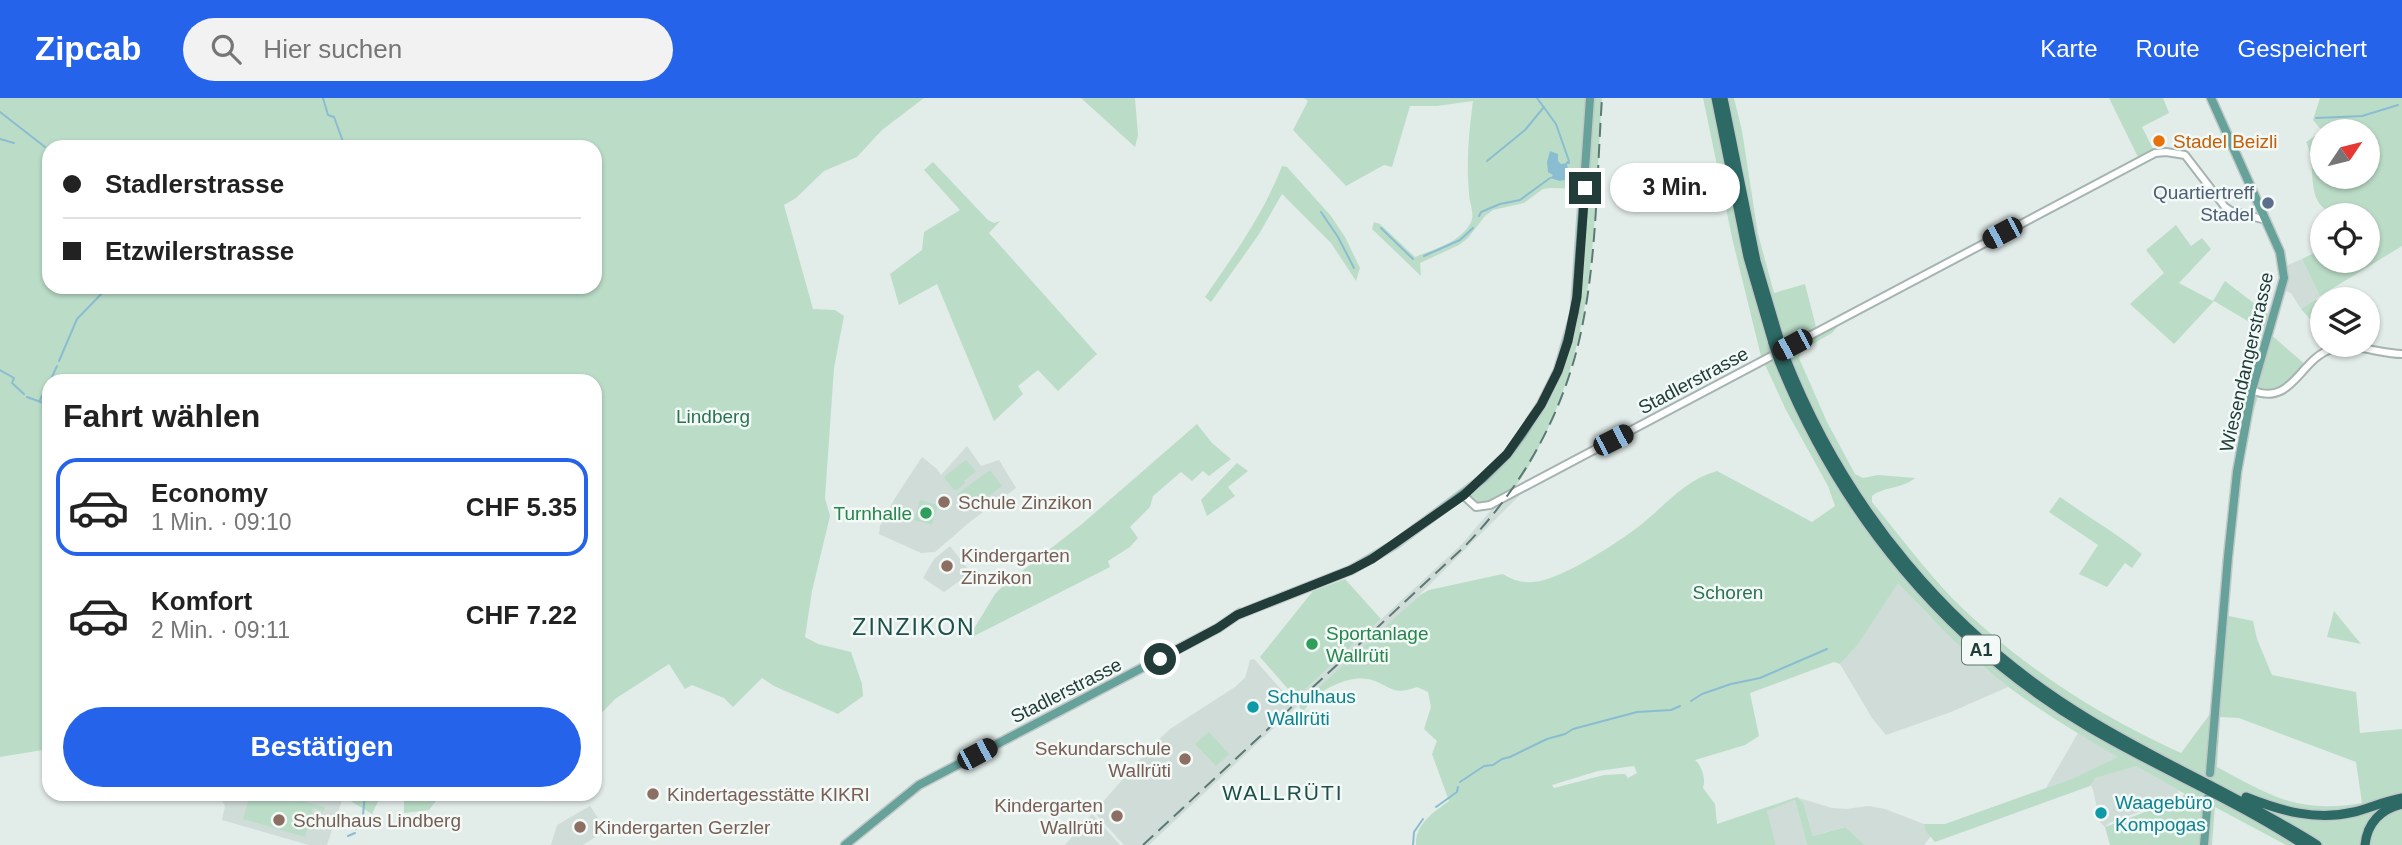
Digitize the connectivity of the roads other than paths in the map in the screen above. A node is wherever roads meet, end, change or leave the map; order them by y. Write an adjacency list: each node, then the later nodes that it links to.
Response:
1 (1590, 98): 10 (main road)
2 (1716, 98): 6 (highway, A1)
3 (1723, 98): 6 (highway, A1)
4 (2211, 98): 5 (main road, Wiesendangerstrasse)
5 (2266, 220): 9 (main road, Wiesendangerstrasse); 10 (street, Stadlerstrasse)
6 (1776, 342): 8 (highway, A1, bridge)
7 (2402, 354): 9 (street)
8 (1782, 359): 12 (highway, A1); 17 (highway, A1)
9 (2252, 390): 11 (main road, Wiesendangerstrasse)
10 (1464, 495): 15 (main road, Stadlerstrasse)
11 (2210, 773)
12 (2214, 786): 14 (highway); 18 (highway, A1)
13 (2208, 798): 16 (main road)
14 (2402, 801): 19 (highway)
15 (845, 845)
16 (2204, 845)
17 (2304, 845)
18 (2317, 845)
19 (2365, 845)

